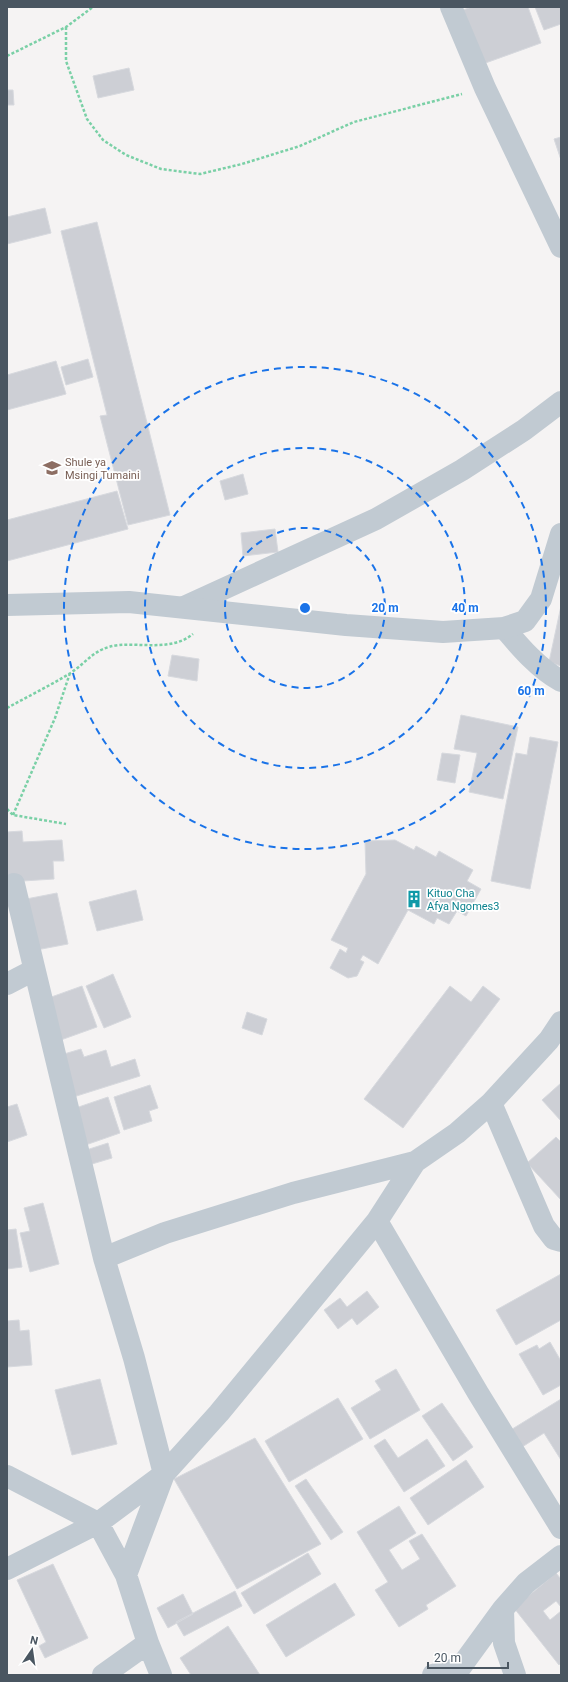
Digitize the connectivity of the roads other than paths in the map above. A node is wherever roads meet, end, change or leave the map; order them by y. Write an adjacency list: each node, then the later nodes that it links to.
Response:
1 (451, 7): 2 (street)
2 (561, 247)
3 (561, 402): 6 (street)
4 (561, 534): 7 (street)
5 (7, 605): 6 (street)
6 (184, 607): 7 (street)
7 (504, 628): 8 (street)
8 (561, 681)
9 (14, 884): 10 (street)
10 (34, 970): 11 (street); 17 (street)
11 (7, 984)
12 (561, 1022): 13 (street)
13 (491, 1103): 14 (street); 16 (street)
14 (415, 1162): 15 (street); 17 (street)
15 (377, 1221): 18 (street); 21 (street)
16 (561, 1241)
17 (104, 1258): 18 (street)
18 (164, 1474): 20 (street); 24 (street)
19 (7, 1476): 20 (street)
20 (98, 1523): 23 (street); 24 (street)
21 (561, 1528)
22 (561, 1556): 25 (street)
23 (7, 1569)
24 (126, 1575): 26 (street)
25 (503, 1609): 27 (street); 31 (street)
26 (148, 1643): 28 (street); 29 (street)
27 (459, 1671): 30 (street)
28 (103, 1675)
29 (161, 1675)
30 (433, 1675)
31 (515, 1675)

